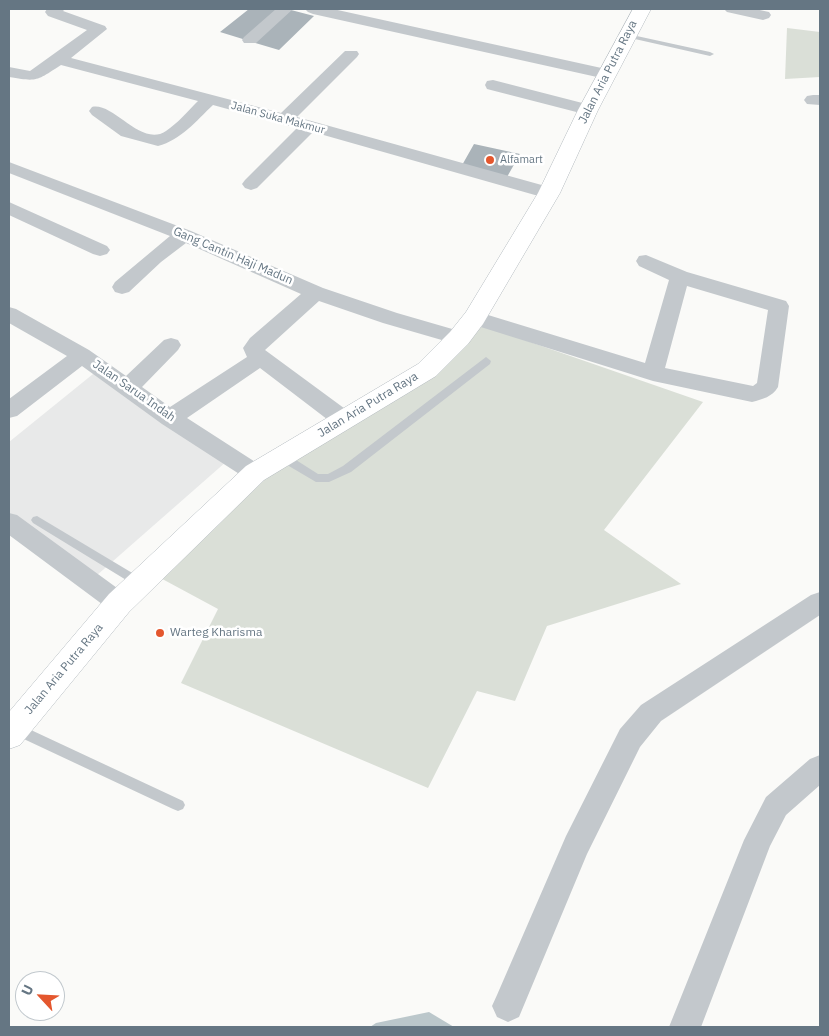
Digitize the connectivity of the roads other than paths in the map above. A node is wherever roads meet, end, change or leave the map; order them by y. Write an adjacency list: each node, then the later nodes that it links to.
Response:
1 (57, 9): 11 (street)
2 (285, 9): 8 (street)
3 (313, 9): 12 (street)
4 (642, 9): 7 (main road, Jalan Aria Putra Raya)
5 (732, 9): 6 (street)
6 (763, 15)
7 (626, 35): 10 (lane); 12 (main road, Jalan Aria Putra Raya)
8 (250, 40)
9 (351, 54): 18 (street)
10 (710, 54)
11 (58, 60): 13 (street); 15 (street, Jalan Suka Makmur)
12 (606, 74): 16 (main road, Jalan Aria Putra Raya)
13 (12, 76)
14 (493, 85): 16 (street)
15 (210, 100): 17 (street); 18 (street, Jalan Suka Makmur)
16 (588, 110): 22 (main road, Jalan Aria Putra Raya)
17 (98, 111)
18 (285, 119): 19 (street, Jalan Suka Makmur)
19 (308, 126): 21 (street); 22 (street, Jalan Suka Makmur)
20 (9, 167): 24 (street, Gang Cantin Haji Madun)
21 (251, 184)
22 (549, 193): 31 (main road, Jalan Aria Putra Raya)
23 (9, 208): 25 (street)
24 (184, 235): 28 (street); 29 (street, Gang Cantin Haji Madun)
25 (100, 250)
26 (646, 261): 27 (street)
27 (680, 277): 37 (street); 37 (street)
28 (122, 287)
29 (316, 293): 32 (street, Gang Cantin Haji Madun); 35 (street)
30 (9, 314): 34 (street, Jalan Sarua Indah)
31 (475, 318): 32 (main road, Jalan Aria Putra Raya); 37 (street)
32 (459, 338): 41 (main road, Jalan Aria Putra Raya)
33 (171, 345): 38 (street)
34 (82, 355): 38 (street, Jalan Sarua Indah); 39 (street)
35 (260, 358): 40 (street); 41 (street)
36 (486, 361): 42 (lane)
37 (653, 373)
38 (128, 387): 40 (street, Jalan Sarua Indah)
39 (9, 410)
40 (170, 418): 43 (street, Jalan Sarua Indah)
41 (344, 420): 42 (main road, Jalan Aria Putra Raya)
42 (281, 456): 43 (main road, Jalan Aria Putra Raya)
43 (255, 473): 46 (main road, Jalan Aria Putra Raya)
44 (37, 520): 46 (lane)
45 (9, 522): 48 (street)
46 (140, 583): 48 (main road, Jalan Aria Putra Raya)
47 (820, 602): 52 (street)
48 (119, 603): 49 (main road, Jalan Aria Putra Raya)
49 (12, 732): 51 (lane)
50 (820, 768): 53 (street)
51 (178, 805)
52 (508, 1006)
53 (685, 1027)

